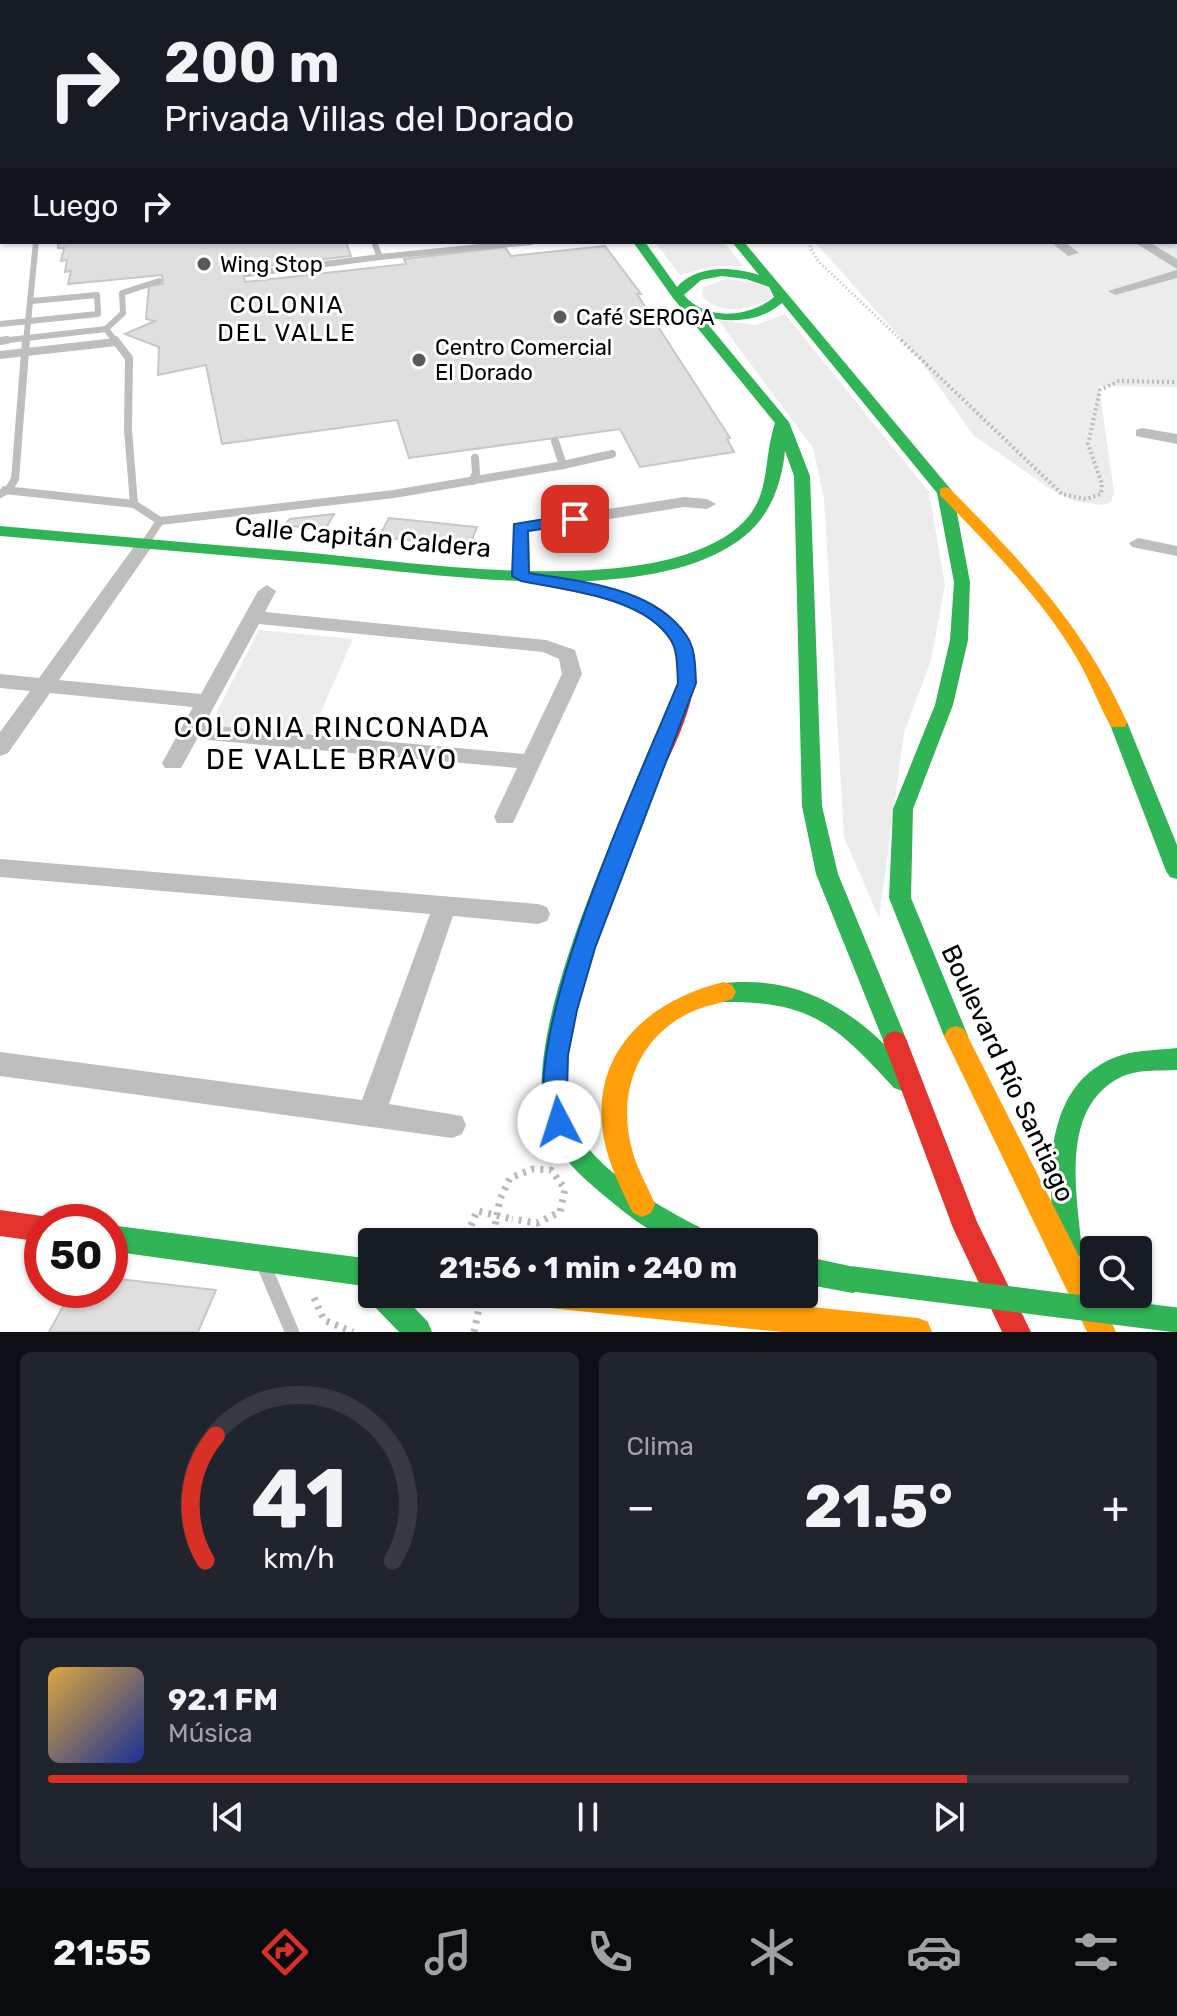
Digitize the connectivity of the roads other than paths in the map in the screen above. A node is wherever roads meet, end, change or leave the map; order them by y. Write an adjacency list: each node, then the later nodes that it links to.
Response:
1 (37, 244): 16 (lane)
2 (375, 244): 9 (lane)
3 (511, 244): 9 (lane)
4 (640, 244): 17 (main road)
5 (740, 244): 14 (main road, Boulevard Río Santiago)
6 (1060, 244): 8 (street)
7 (1143, 244): 10 (street)
8 (1073, 253)
9 (380, 257): 11 (lane)
10 (1177, 265)
11 (247, 274)
12 (1177, 274): 15 (street)
13 (159, 281): 20 (lane)
14 (777, 288): 17 (main road); 17 (main road); 37 (main road, Boulevard Río Santiago)
15 (1115, 291)
16 (32, 301): 18 (lane); 18 (lane)
17 (682, 301): 26 (main road)
18 (30, 320): 19 (lane); 21 (lane)
19 (0, 324)
20 (106, 329): 21 (lane); 23 (lane)
21 (28, 338): 22 (lane); 24 (lane)
22 (0, 341)
23 (116, 342): 24 (lane); 38 (lane)
24 (26, 352): 25 (lane); 32 (lane)
25 (0, 355)
26 (782, 422): 45 (main road); 62 (main road)
27 (1142, 433): 28 (street)
28 (1177, 439)
29 (555, 441): 33 (lane)
30 (612, 454): 33 (lane)
31 (475, 458): 35 (lane)
32 (14, 465): 34 (lane); 36 (lane)
33 (563, 465): 35 (lane)
34 (0, 467)
35 (472, 481): 40 (lane)
36 (3, 492): 38 (lane)
37 (945, 492): 57 (main road); 72 (main road, Boulevard Río Santiago)
38 (134, 504): 40 (lane)
39 (707, 504): 45 (street)
40 (160, 521): 43 (lane)
41 (0, 531): 43 (main road, Calle Capitán Caldera)
42 (1138, 543): 44 (street)
43 (144, 545): 45 (main road, Calle Capitán Caldera); 49 (street)
44 (1177, 551)
45 (524, 577): 65 (main road, Calle Capitán Caldera)
46 (267, 591): 47 (street)
47 (253, 617): 50 (street); 53 (street)
48 (0, 681): 49 (street)
49 (44, 685): 50 (street); 52 (street)
50 (205, 701): 51 (street)
51 (191, 731): 53 (street); 54 (street)
52 (0, 748)
53 (531, 762): 55 (street)
54 (173, 763)
55 (505, 817)
56 (0, 868): 58 (street)
57 (1177, 871)
58 (445, 906): 59 (street); 63 (street)
59 (538, 914)
60 (1177, 1059): 72 (main road)
61 (0, 1064): 63 (street)
62 (916, 1094): 65 (main road); 69 (main road)
63 (371, 1115): 64 (street)
64 (452, 1125)
65 (642, 1204): 68 (main road, Calle Capitán Caldera)
66 (0, 1223): 67 (main road)
67 (24, 1226)
68 (674, 1228)
69 (966, 1228): 82 (main road); 83 (main road)
70 (128, 1240): 71 (main road)
71 (262, 1258): 74 (main road); 79 (lane)
72 (1070, 1263): 84 (main road, Boulevard Río Santiago)
73 (818, 1273): 77 (main road, bridge)
74 (358, 1274)
75 (395, 1308): 80 (main road)
76 (674, 1308): 78 (main road)
77 (1177, 1320)
78 (842, 1327): 81 (main road)
79 (292, 1332)
80 (418, 1332)
81 (918, 1332)
82 (999, 1332)
83 (1017, 1332)
84 (1102, 1332)

